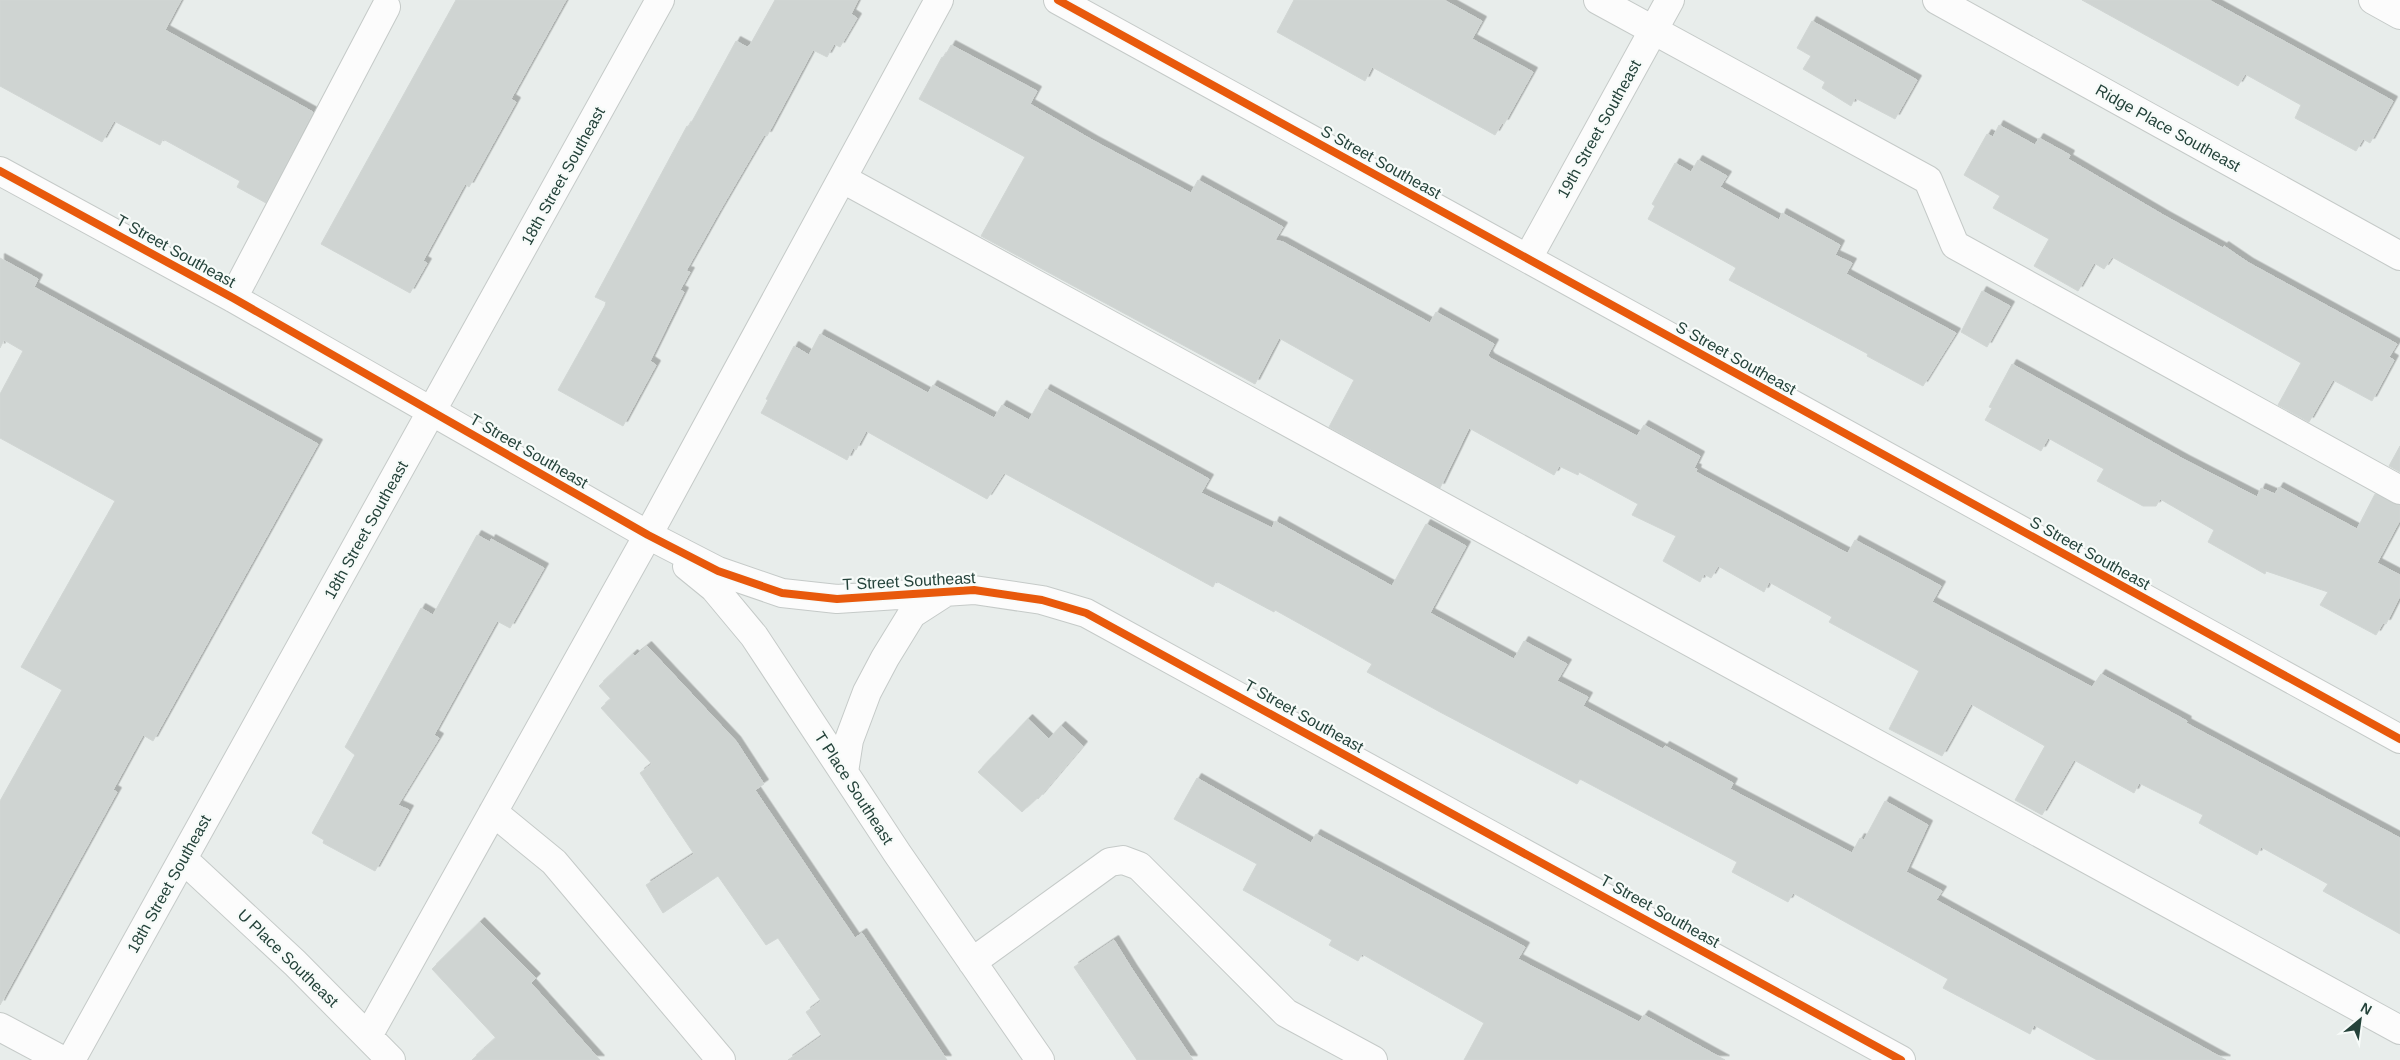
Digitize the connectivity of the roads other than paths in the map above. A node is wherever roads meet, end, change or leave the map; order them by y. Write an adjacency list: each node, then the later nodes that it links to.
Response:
1 (660, 0): 16 (street, 18th Street Southeast)
2 (939, 0): 12 (street)
3 (1058, 0): 14 (street, S Street Southeast)
4 (1598, 0): 10 (street)
5 (1670, 0): 10 (street, 19th Street Southeast)
6 (1937, 0): 13 (street, Ridge Place Southeast)
7 (2373, 0): 9 (street)
8 (383, 2): 15 (street)
9 (2400, 15)
10 (1653, 30): 14 (street, 19th Street Southeast); 17 (street)
11 (0, 171): 15 (street, T Street Southeast)
12 (843, 179): 18 (street); 26 (street)
13 (2400, 256)
14 (1528, 258): 20 (street, S Street Southeast)
15 (233, 298): 16 (street, T Street Southeast)
16 (432, 411): 18 (street, T Street Southeast); 23 (street, 18th Street Southeast)
17 (2400, 490)
18 (648, 535): 19 (street, T Street Southeast); 21 (street, T Place Southeast); 22 (street)
19 (945, 593): 21 (street); 34 (street, T Street Southeast)
20 (2400, 739)
21 (844, 772): 24 (street, T Place Southeast)
22 (493, 812): 27 (street); 31 (street)
23 (183, 859): 27 (street, U Place Southeast); 29 (street, 18th Street Southeast)
24 (972, 962): 32 (street, T Place Southeast); 33 (street)
25 (0, 1027): 28 (street)
26 (2400, 1030)
27 (368, 1036): 30 (street, U Place Southeast)
28 (62, 1060)
29 (71, 1060)
30 (391, 1060)
31 (720, 1060)
32 (1040, 1060)
33 (1373, 1060)
34 (1901, 1060)

